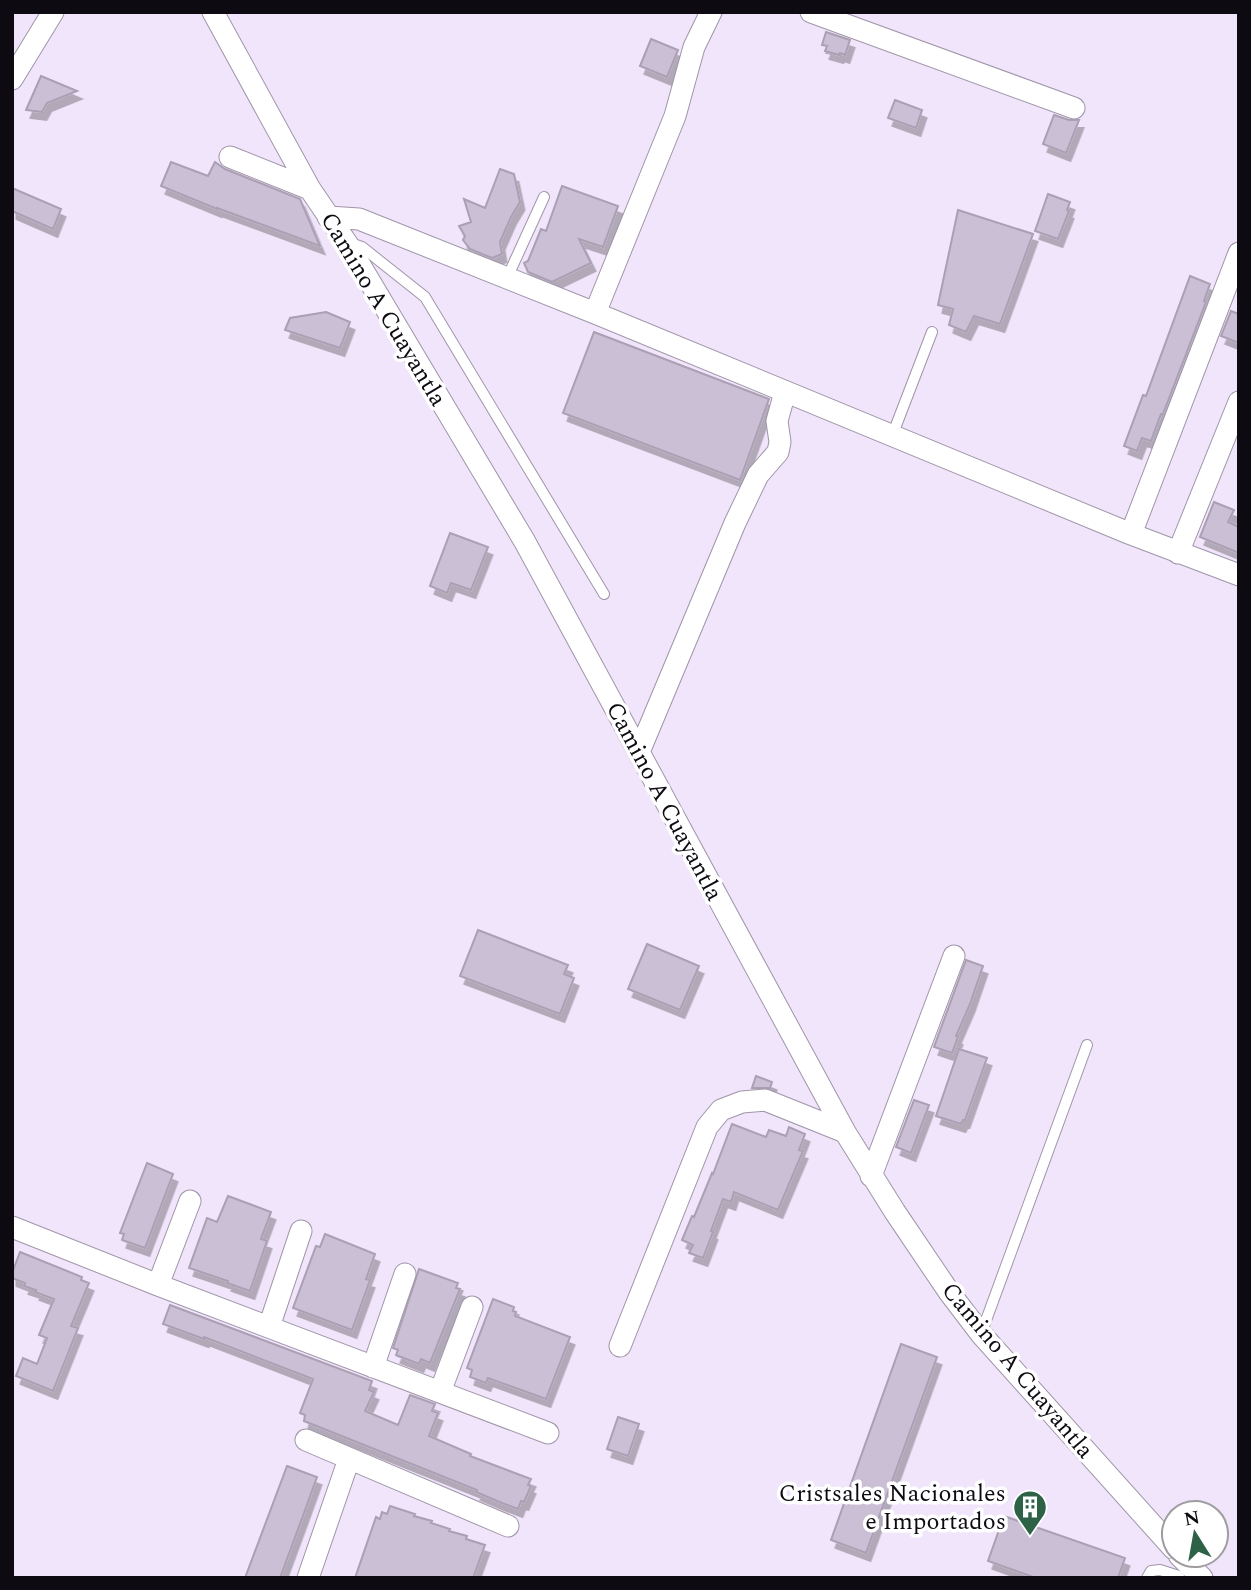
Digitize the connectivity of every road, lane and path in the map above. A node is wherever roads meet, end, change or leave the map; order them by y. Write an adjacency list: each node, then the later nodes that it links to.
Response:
1 (53, 12): 5 (street)
2 (213, 12): 8 (street, Camino A Cuayantla)
3 (711, 12): 14 (street)
4 (811, 12): 6 (street)
5 (12, 79)
6 (1074, 108)
7 (230, 157): 8 (street)
8 (310, 189): 10 (street, Camino A Cuayantla)
9 (544, 197): 13 (lane)
10 (328, 217): 11 (street, Camino A Cuayantla); 13 (street)
11 (348, 245): 22 (lane); 23 (street, Camino A Cuayantla)
12 (1239, 253): 19 (street)
13 (507, 278): 14 (street)
14 (595, 313): 16 (street)
15 (932, 332): 18 (lane)
16 (785, 392): 18 (street); 23 (street)
17 (1239, 402): 20 (street)
18 (892, 436): 19 (street)
19 (1131, 534): 20 (street)
20 (1178, 553): 21 (street)
21 (1239, 575)
22 (604, 594)
23 (639, 752): 26 (street, Camino A Cuayantla)
24 (954, 956): 27 (street)
25 (1087, 1045): 35 (lane)
26 (845, 1132): 27 (street, Camino A Cuayantla); 36 (street)
27 (871, 1176): 35 (street, Camino A Cuayantla)
28 (190, 1200): 32 (street)
29 (12, 1227): 32 (street)
30 (301, 1231): 34 (street)
31 (405, 1274): 37 (street)
32 (158, 1285): 34 (street)
33 (472, 1307): 38 (street)
34 (269, 1327): 37 (street)
35 (981, 1334): 43 (street, Camino A Cuayantla)
36 (620, 1346)
37 (373, 1367): 38 (street)
38 (440, 1392): 39 (street)
39 (548, 1433)
40 (306, 1440): 41 (street)
41 (349, 1459): 42 (street); 45 (street)
42 (508, 1527)
43 (1160, 1542)
44 (1163, 1569): 46 (lane)
45 (308, 1578)
46 (1147, 1578)

